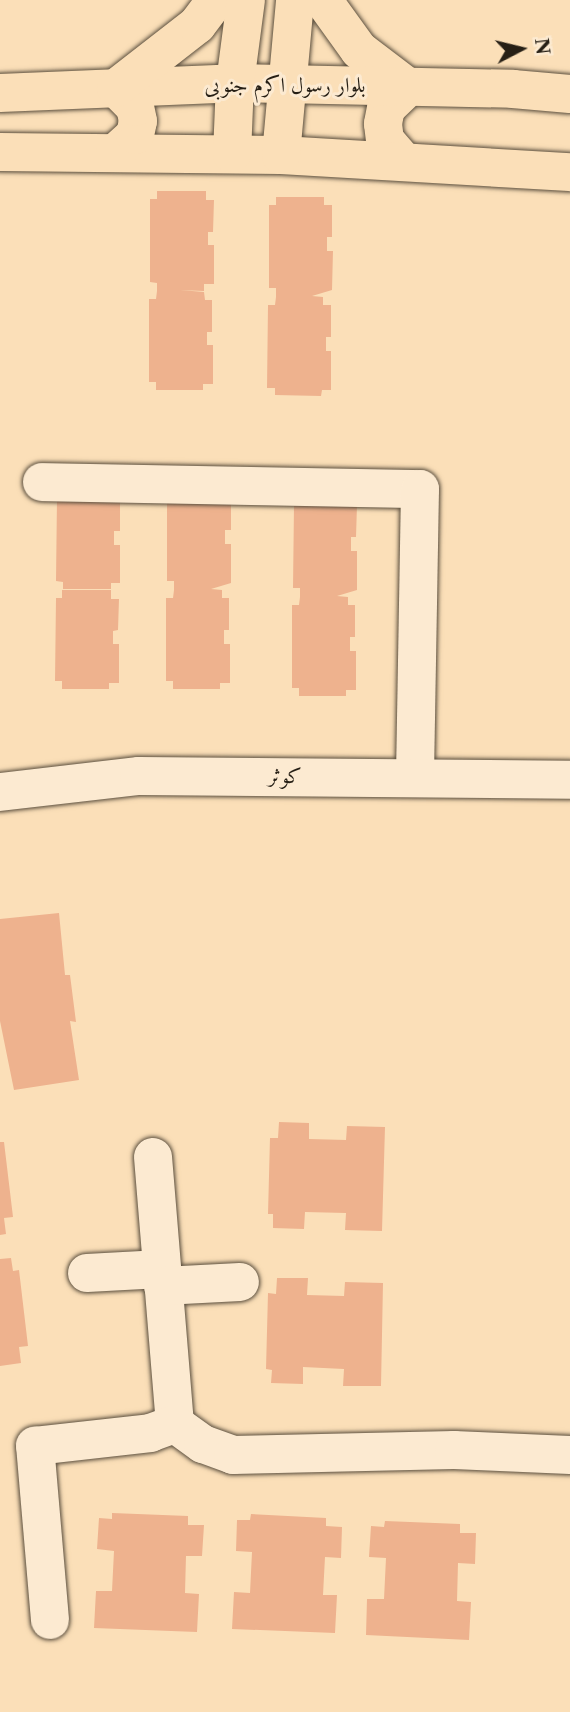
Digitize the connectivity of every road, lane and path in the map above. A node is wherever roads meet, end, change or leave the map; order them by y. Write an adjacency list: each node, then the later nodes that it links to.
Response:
1 (216, 0): 8 (main road)
2 (246, 0): 5 (main road)
3 (295, 0): 6 (main road)
4 (323, 0): 7 (main road)
5 (235, 83): 6 (main road, بلوار رسول اکرم جنوبی); 8 (main road, بلوار رسول اکرم جنوبی); 13 (main road)
6 (285, 84): 7 (main road, بلوار رسول اکرم جنوبی); 14 (main road)
7 (408, 87): 10 (main road, بلوار رسول اکرم جنوبی); 15 (main road)
8 (116, 88): 9 (main road, بلوار رسول اکرم جنوبی); 12 (main road)
9 (0, 93)
10 (570, 94)
11 (0, 152): 12 (main road)
12 (115, 153): 13 (main road)
13 (232, 154): 14 (main road)
14 (281, 155): 15 (main road)
15 (404, 162): 16 (main road)
16 (570, 172)
17 (42, 482): 18 (street)
18 (415, 776): 19 (street, کوثر); 20 (street, کوثر)
19 (570, 780)
20 (0, 792)
21 (153, 1157): 23 (street)
22 (87, 1273): 23 (street)
23 (162, 1277): 24 (street); 25 (street)
24 (240, 1282)
25 (175, 1424): 26 (street); 27 (street)
26 (570, 1455)
27 (50, 1620)

